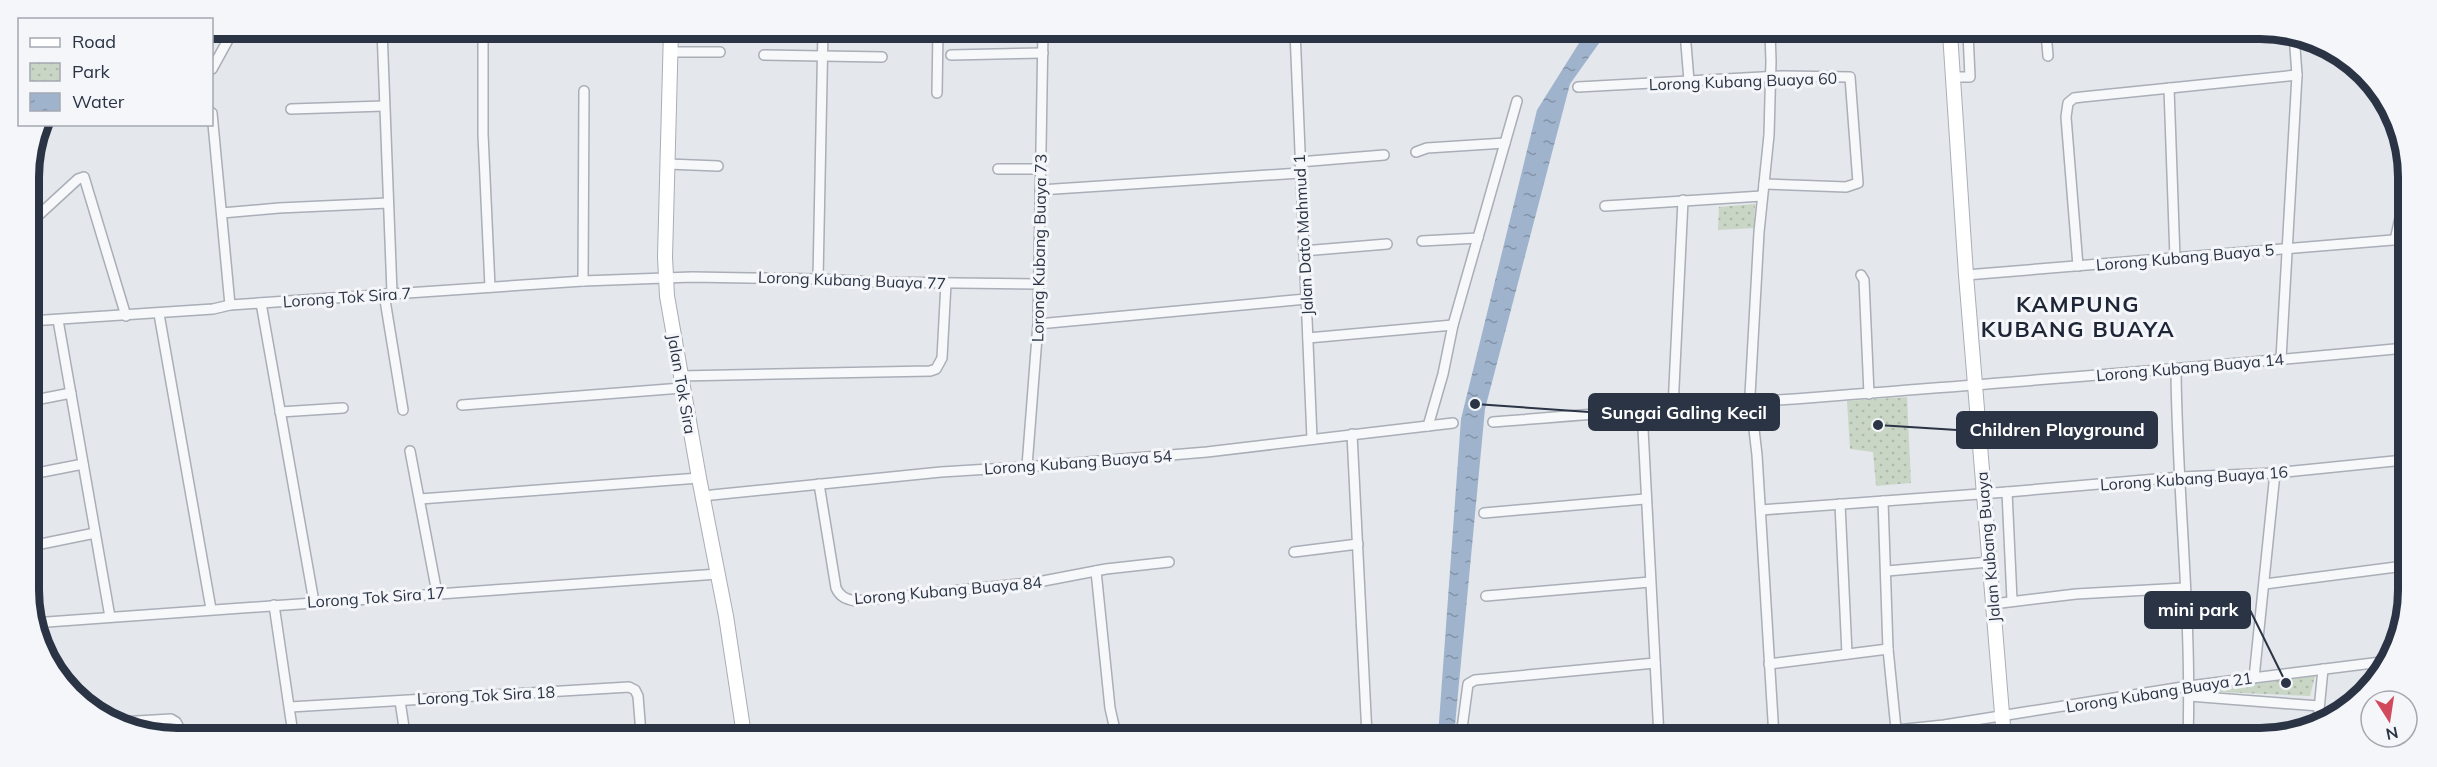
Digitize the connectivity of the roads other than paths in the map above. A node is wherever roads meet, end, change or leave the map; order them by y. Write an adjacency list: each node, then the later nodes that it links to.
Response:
1 (228, 39): 23 (street)
2 (382, 39): 33 (street)
3 (483, 39): 68 (street)
4 (671, 39): 15 (street, Jalan Tok Sira)
5 (823, 39): 20 (street)
6 (938, 39): 31 (street)
7 (1043, 39): 17 (street, Lorong Kubang Buaya 73)
8 (1295, 39): 39 (street, Jalan Dato Mahmud 1)
9 (1686, 39): 27 (street)
10 (1770, 39): 25 (street)
11 (1950, 39): 26 (street, Jalan Kubang Buaya)
12 (1968, 39): 26 (street)
13 (2047, 39): 21 (street)
14 (2295, 44): 24 (street)
15 (671, 52): 16 (street); 40 (street, Jalan Tok Sira)
16 (720, 52)
17 (1042, 53): 19 (street); 43 (street, Lorong Kubang Buaya 73)
18 (764, 55): 20 (street)
19 (951, 55)
20 (823, 56): 22 (street); 64 (street)
21 (2048, 56)
22 (882, 57)
23 (213, 67)
24 (2297, 75): 29 (street); 57 (street)
25 (1771, 76): 27 (street, Lorong Kubang Buaya 60); 45 (street); 45 (street, Lorong Kubang Buaya 60)
26 (1953, 77): 62 (street, Jalan Kubang Buaya)
27 (1689, 81): 28 (street, Lorong Kubang Buaya 60)
28 (1578, 87)
29 (2169, 88): 59 (street); 60 (street)
30 (584, 91): 65 (street)
31 (937, 93)
32 (1517, 101): 36 (street)
33 (384, 106): 34 (street); 49 (street)
34 (291, 109)
35 (213, 123): 51 (street)
36 (1505, 143): 37 (street); 53 (street)
37 (1416, 152)
38 (1384, 155): 39 (street)
39 (1299, 162): 44 (street, Jalan Dato Mahmud 1)
40 (668, 164): 41 (street); 63 (street, Jalan Tok Sira)
41 (718, 166)
42 (998, 169): 43 (street)
43 (1040, 169): 46 (street, Lorong Kubang Buaya 73)
44 (1300, 173): 46 (street); 58 (street, Jalan Dato Mahmud 1)
45 (1764, 184): 47 (street)
46 (1040, 190): 67 (street, Lorong Kubang Buaya 73)
47 (1762, 196): 48 (street); 88 (street)
48 (1683, 200): 50 (street); 91 (street)
49 (388, 203): 51 (street); 69 (street)
50 (1605, 206)
51 (222, 213): 72 (street)
52 (39, 215): 74 (street)
53 (1478, 238): 55 (street); 78 (street)
54 (2398, 239): 57 (street, Lorong Kubang Buaya 5)
55 (1422, 241)
56 (1387, 244): 58 (street)
57 (2287, 248): 59 (street, Lorong Kubang Buaya 5); 81 (street)
58 (1303, 251): 70 (street, Jalan Dato Mahmud 1)
59 (2175, 258): 60 (street, Lorong Kubang Buaya 5)
60 (2078, 266): 62 (street, Lorong Kubang Buaya 5)
61 (1861, 275): 86 (street)
62 (1966, 275): 84 (street, Jalan Kubang Buaya)
63 (665, 278): 64 (street, Lorong Kubang Buaya 77); 65 (street, Lorong Tok Sira 7); 83 (street, Jalan Tok Sira)
64 (818, 279): 66 (street, Lorong Kubang Buaya 77)
65 (583, 281): 68 (street, Lorong Tok Sira 7)
66 (946, 284): 67 (street, Lorong Kubang Buaya 77); 83 (street)
67 (1038, 284): 77 (street, Lorong Kubang Buaya 73)
68 (490, 287): 69 (street, Lorong Tok Sira 7)
69 (388, 294): 71 (street, Lorong Tok Sira 7); 92 (street)
70 (1306, 299): 77 (street); 79 (street, Jalan Dato Mahmud 1)
71 (261, 303): 72 (street, Lorong Tok Sira 7); 94 (street)
72 (230, 305): 73 (street, Lorong Tok Sira 7)
73 (159, 314): 74 (street, Lorong Tok Sira 7); 137 (street)
74 (126, 316): 75 (street, Lorong Tok Sira 7)
75 (58, 320): 76 (street, Lorong Tok Sira 7); 85 (street)
76 (39, 321)
77 (1038, 324): 103 (street, Lorong Kubang Buaya 73)
78 (1453, 325): 79 (street); 97 (street)
79 (1308, 338): 99 (street, Jalan Dato Mahmud 1)
80 (2398, 349): 81 (street, Lorong Kubang Buaya 14)
81 (2281, 359): 82 (street, Lorong Kubang Buaya 14)
82 (2176, 370): 84 (street, Lorong Kubang Buaya 14); 106 (street)
83 (681, 382): 89 (street); 107 (street, Jalan Tok Sira)
84 (1976, 386): 86 (street); 110 (street, Jalan Kubang Buaya)
85 (71, 393): 87 (street); 102 (street)
86 (1869, 394): 88 (street)
87 (39, 399)
88 (1751, 403): 91 (street); 116 (street)
89 (462, 405)
90 (344, 408): 94 (street)
91 (1673, 408): 93 (street)
92 (403, 410)
93 (1642, 410): 95 (street); 113 (street)
94 (280, 412): 134 (street)
95 (1493, 422)
96 (1453, 423): 97 (street, Lorong Kubang Buaya 54)
97 (1428, 426): 98 (street, Lorong Kubang Buaya 54)
98 (1352, 434): 99 (street, Lorong Kubang Buaya 54); 120 (street)
99 (1312, 439): 103 (street, Lorong Kubang Buaya 54)
100 (410, 451): 112 (street)
101 (2398, 461): 105 (street, Lorong Kubang Buaya 16)
102 (83, 464): 104 (street); 118 (street)
103 (1028, 466): 108 (street, Lorong Kubang Buaya 54)
104 (39, 473)
105 (2275, 473): 106 (street, Lorong Kubang Buaya 16); 129 (street)
106 (2180, 477): 109 (street, Lorong Kubang Buaya 16); 130 (street)
107 (699, 478): 111 (street, Jalan Tok Sira); 112 (street)
108 (819, 484): 111 (street, Lorong Kubang Buaya 54); 125 (street, Lorong Kubang Buaya 84)
109 (2007, 492): 110 (street, Lorong Kubang Buaya 16); 133 (street)
110 (1983, 494): 114 (street, Lorong Kubang Buaya 16); 123 (street, Jalan Kubang Buaya)
111 (702, 496): 127 (street, Jalan Tok Sira)
112 (420, 499): 131 (street)
113 (1645, 499): 117 (street); 128 (street)
114 (1883, 501): 115 (street, Lorong Kubang Buaya 16); 126 (street)
115 (1840, 504): 116 (street, Lorong Kubang Buaya 16); 141 (street)
116 (1761, 510): 144 (street)
117 (1484, 513)
118 (95, 533): 119 (street); 138 (street)
119 (39, 544)
120 (1358, 544): 121 (street); 160 (street)
121 (1294, 552)
122 (1169, 562): 125 (street, Lorong Kubang Buaya 84)
123 (1989, 562): 126 (street); 135 (street, Jalan Kubang Buaya)
124 (2398, 567): 129 (street)
125 (1096, 571): 159 (street)
126 (1887, 571): 140 (street)
127 (718, 574): 131 (street, Lorong Tok Sira 17); 158 (street, Jalan Tok Sira)
128 (1650, 582): 132 (street); 143 (street)
129 (2265, 584): 146 (street)
130 (2184, 588): 133 (street); 147 (street)
131 (437, 593): 134 (street, Lorong Tok Sira 17)
132 (1486, 596)
133 (2012, 600): 135 (street)
134 (314, 602): 136 (street, Lorong Tok Sira 17)
135 (1993, 604): 152 (street, Jalan Kubang Buaya)
136 (274, 605): 137 (street, Lorong Tok Sira 17); 150 (street)
137 (211, 609): 138 (street, Lorong Tok Sira 17)
138 (110, 617): 139 (street, Lorong Tok Sira 17)
139 (43, 622)
140 (1888, 649): 141 (street); 164 (street)
141 (1847, 654): 144 (street)
142 (2378, 662): 145 (street, Lorong Kubang Buaya 21)
143 (1655, 663): 161 (street); 162 (street)
144 (1769, 664): 163 (street)
145 (2323, 669): 146 (street, Lorong Kubang Buaya 21); 149 (street)
146 (2253, 678): 147 (street, Lorong Kubang Buaya 21)
147 (2189, 691): 149 (street); 152 (street, Lorong Kubang Buaya 21); 167 (street)
148 (400, 700): 150 (street, Lorong Tok Sira 18); 156 (street); 157 (street, Lorong Tok Sira 18)
149 (2319, 706): 151 (street)
150 (290, 707): 155 (street)
151 (2318, 715)
152 (2001, 717): 165 (street, Lorong Kubang Buaya 21); 166 (street, Jalan Kubang Buaya)
153 (135, 721): 154 (street)
154 (179, 728)
155 (292, 728)
156 (404, 728)
157 (640, 728)
158 (743, 728)
159 (1115, 728)
160 (1367, 728)
161 (1462, 728)
162 (1659, 728)
163 (1773, 728)
164 (1896, 728)
165 (1905, 728)
166 (2003, 728)
167 (2188, 728)

